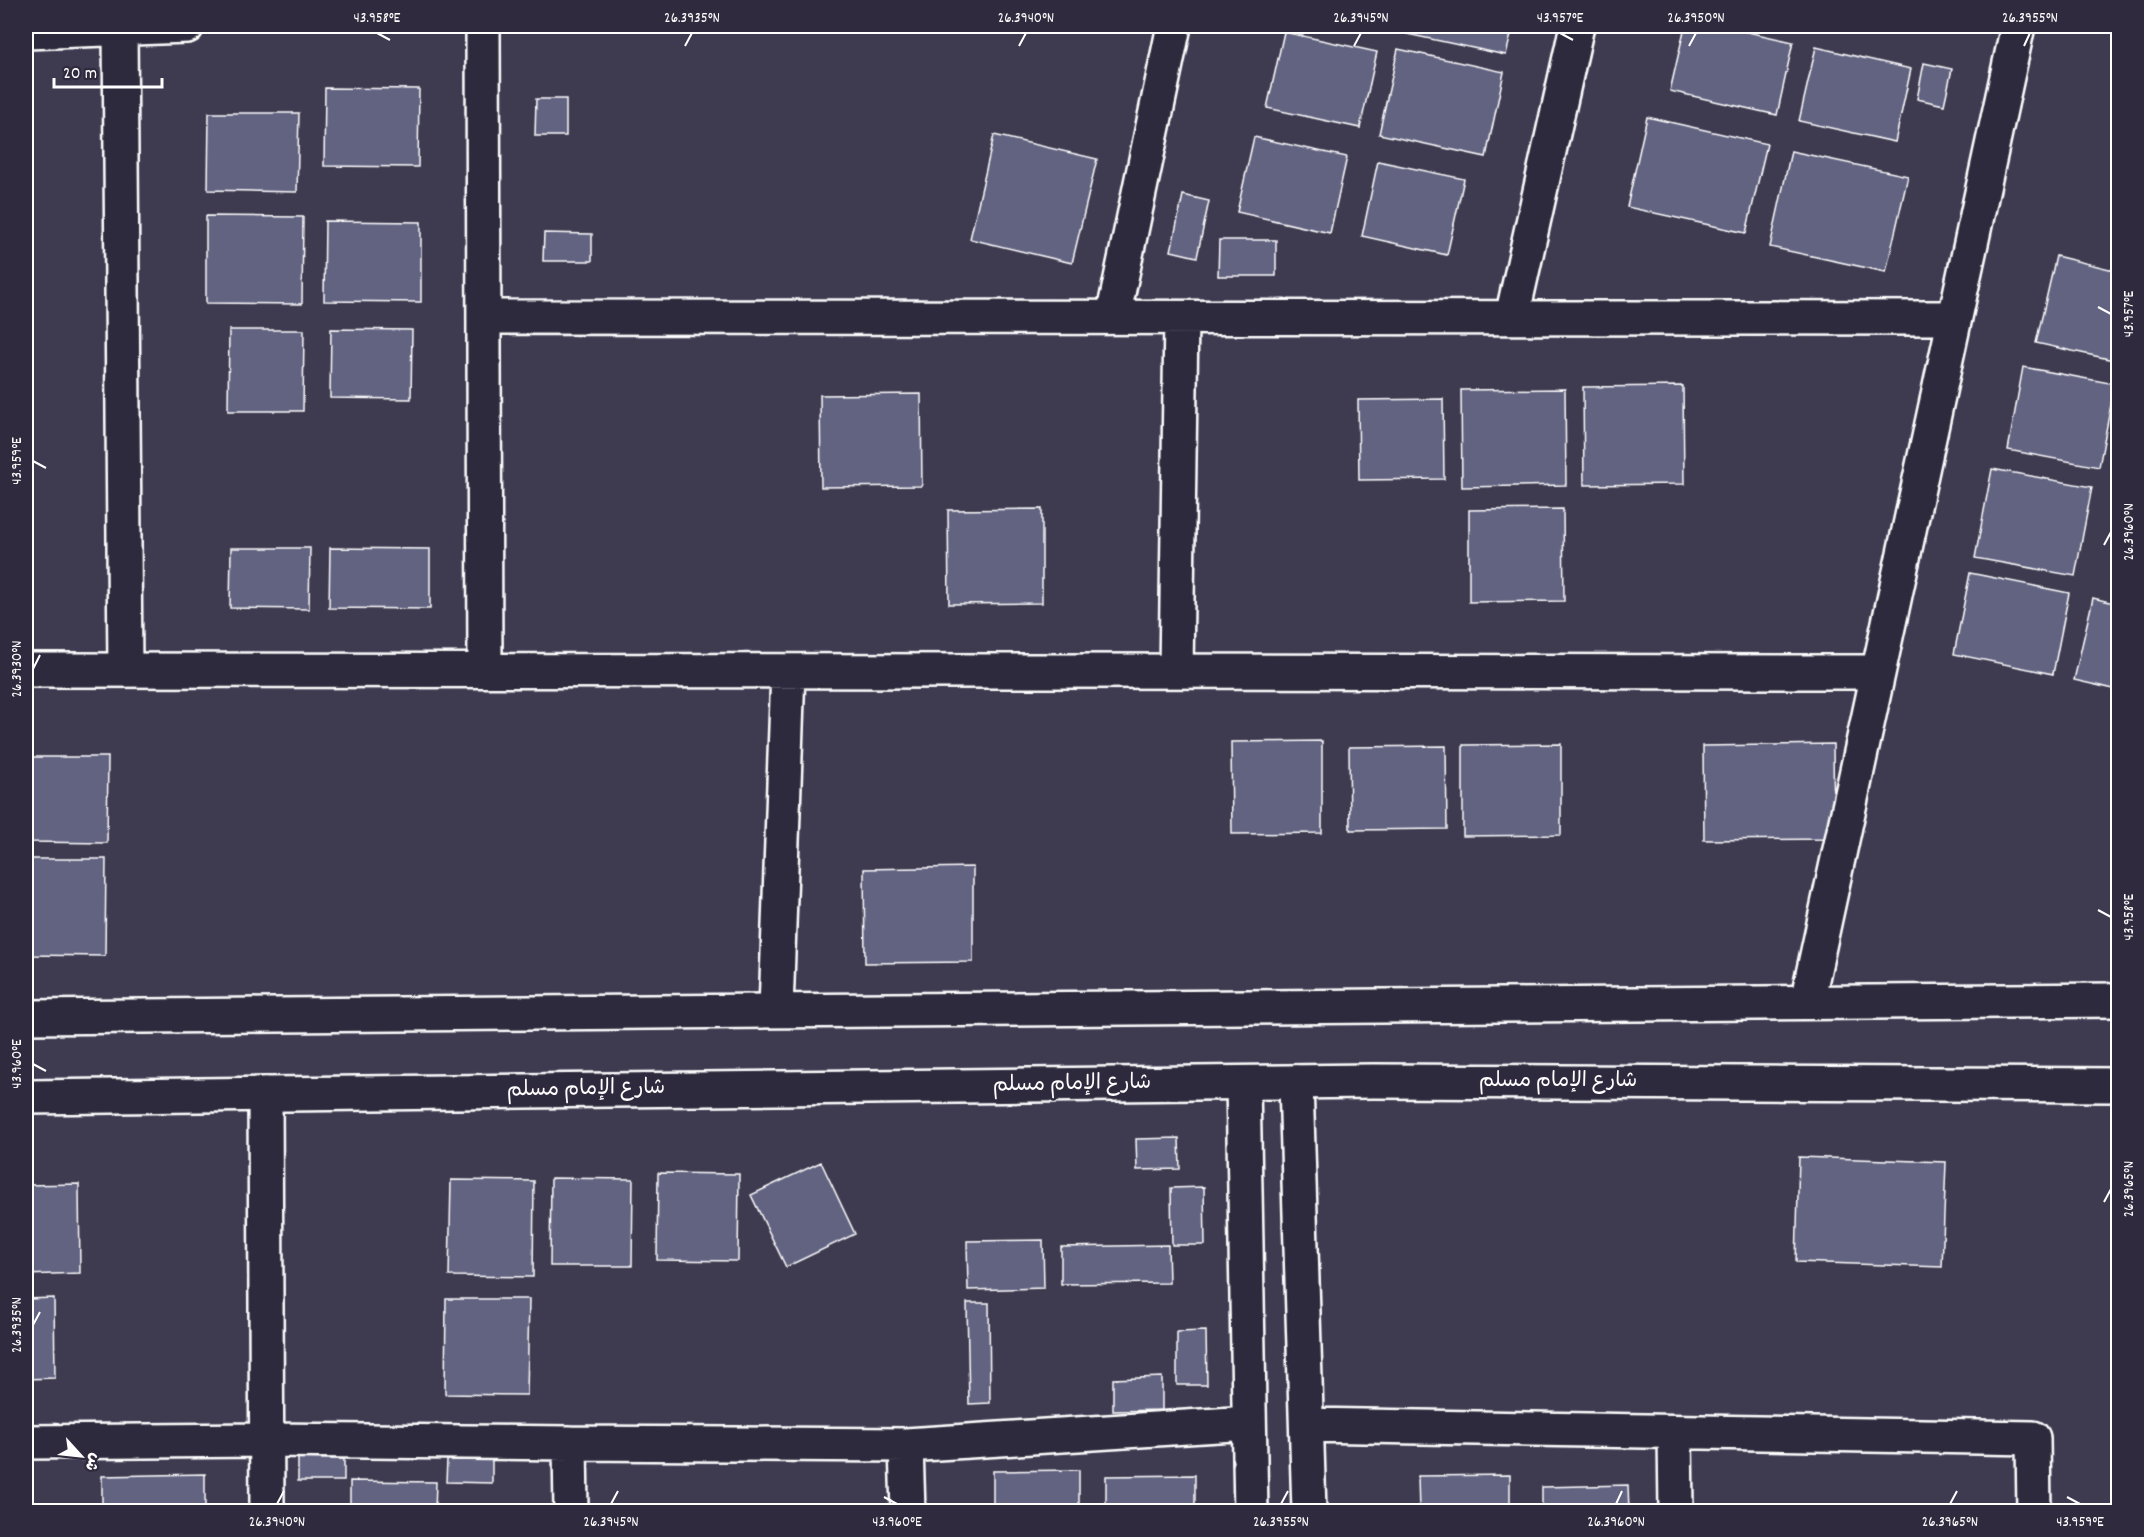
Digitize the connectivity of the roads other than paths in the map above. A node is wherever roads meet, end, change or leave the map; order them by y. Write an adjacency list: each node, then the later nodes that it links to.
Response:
1 (187, 26): 6 (street)
2 (483, 26): 8 (street)
3 (1174, 26): 9 (street)
4 (1577, 26): 10 (street)
5 (2018, 26): 12 (street)
6 (120, 28): 7 (street); 14 (street)
7 (26, 32)
8 (484, 317): 9 (street); 15 (street)
9 (1113, 317): 11 (street)
10 (1512, 317): 11 (street); 12 (street)
11 (1181, 318): 17 (street)
12 (1955, 318): 18 (street)
13 (26, 670): 14 (street)
14 (125, 670): 15 (street)
15 (485, 670): 16 (street)
16 (788, 670): 17 (street); 21 (street)
17 (1176, 671): 18 (street)
18 (1878, 672): 20 (street)
19 (2118, 1000): 20 (street)
20 (1807, 1002): 21 (street)
21 (776, 1010): 22 (street)
22 (26, 1017)
23 (1296, 1082): 24 (street, شارع الإمام مسلم); 25 (street, شارع الإمام مسلم); 29 (street)
24 (1243, 1083): 26 (street, شارع الإمام مسلم); 28 (street)
25 (2118, 1085)
26 (265, 1094): 27 (street, شارع الإمام مسلم); 31 (street)
27 (26, 1097)
28 (1249, 1424): 34 (street); 38 (street)
29 (1307, 1425): 30 (street); 39 (street)
30 (1675, 1432): 40 (street); 41 (street)
31 (267, 1440): 32 (street); 33 (street); 35 (street)
32 (26, 1442)
33 (570, 1443): 34 (street); 36 (street)
34 (906, 1445): 37 (street)
35 (267, 1512)
36 (571, 1512)
37 (908, 1512)
38 (1251, 1512)
39 (1309, 1512)
40 (1676, 1512)
41 (2034, 1512)

